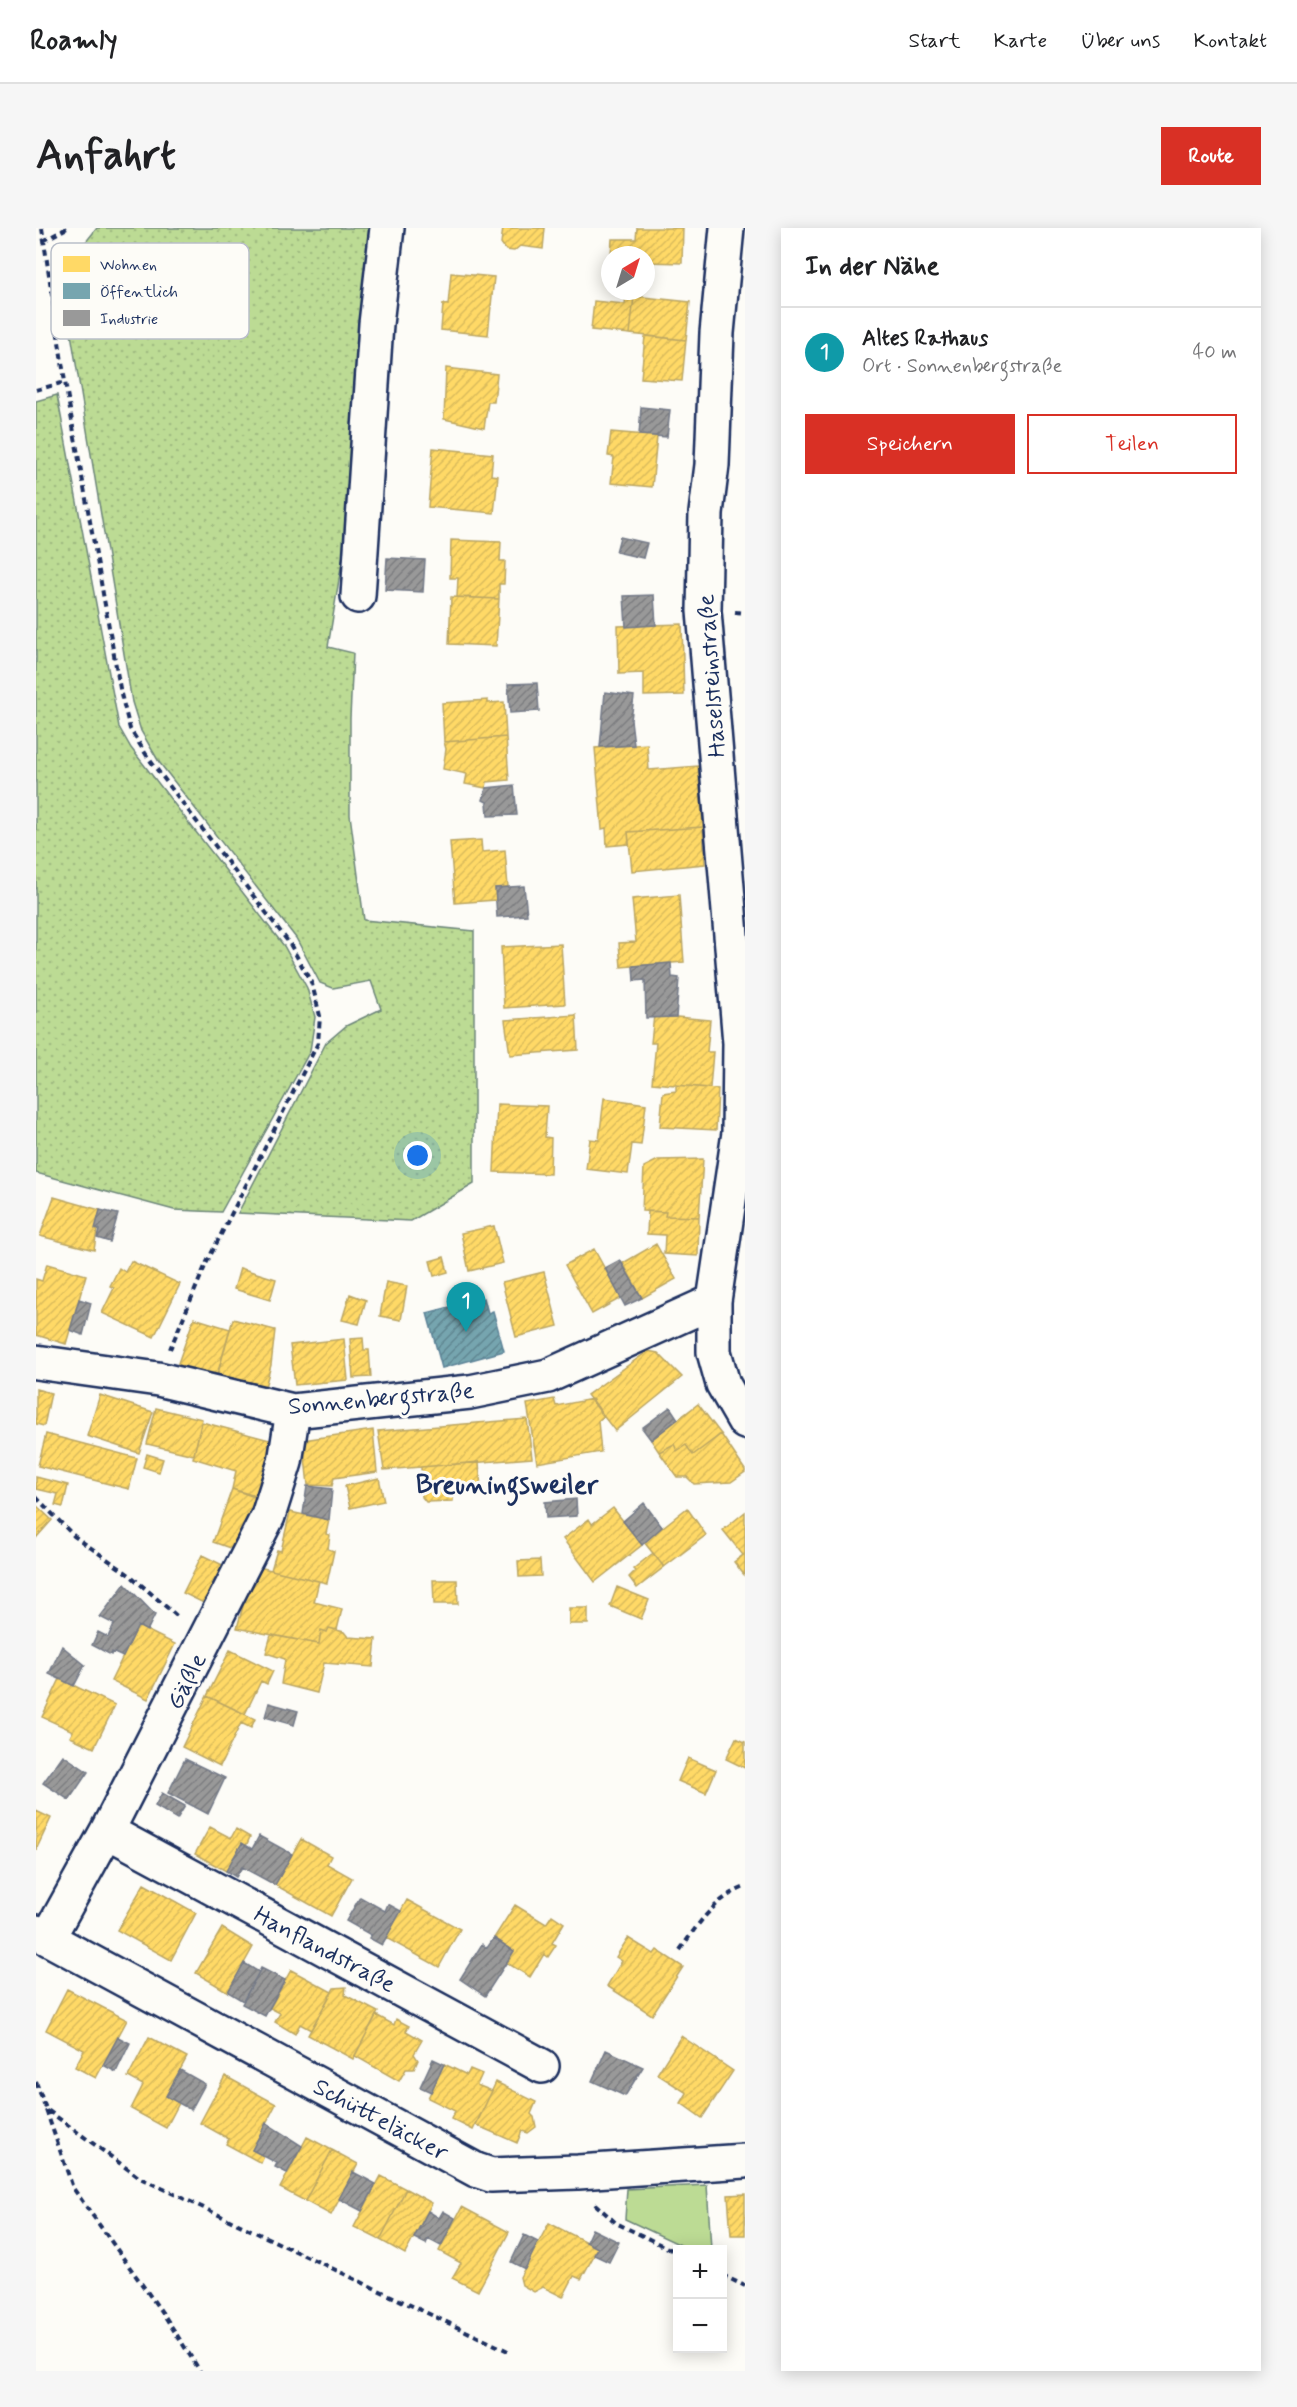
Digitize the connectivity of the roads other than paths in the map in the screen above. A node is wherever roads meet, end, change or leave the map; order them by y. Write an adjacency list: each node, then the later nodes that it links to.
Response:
1 (387, 228): 3 (street)
2 (727, 228): 4 (street, Haselsteinstraße)
3 (358, 596)
4 (738, 915): 5 (street, Haselsteinstraße)
5 (714, 1301): 7 (street, Sonnenbergstraße); 8 (street, Haselsteinstraße)
6 (36, 1362): 7 (street, Sonnenbergstraße)
7 (293, 1411): 9 (street, Gäßle)
8 (745, 1422)
9 (107, 1831): 10 (street, Gäßle); 11 (street, Hanflandstraße)
10 (42, 1935): 12 (street, Schütteläcker)
11 (542, 2066)
12 (745, 2161)

